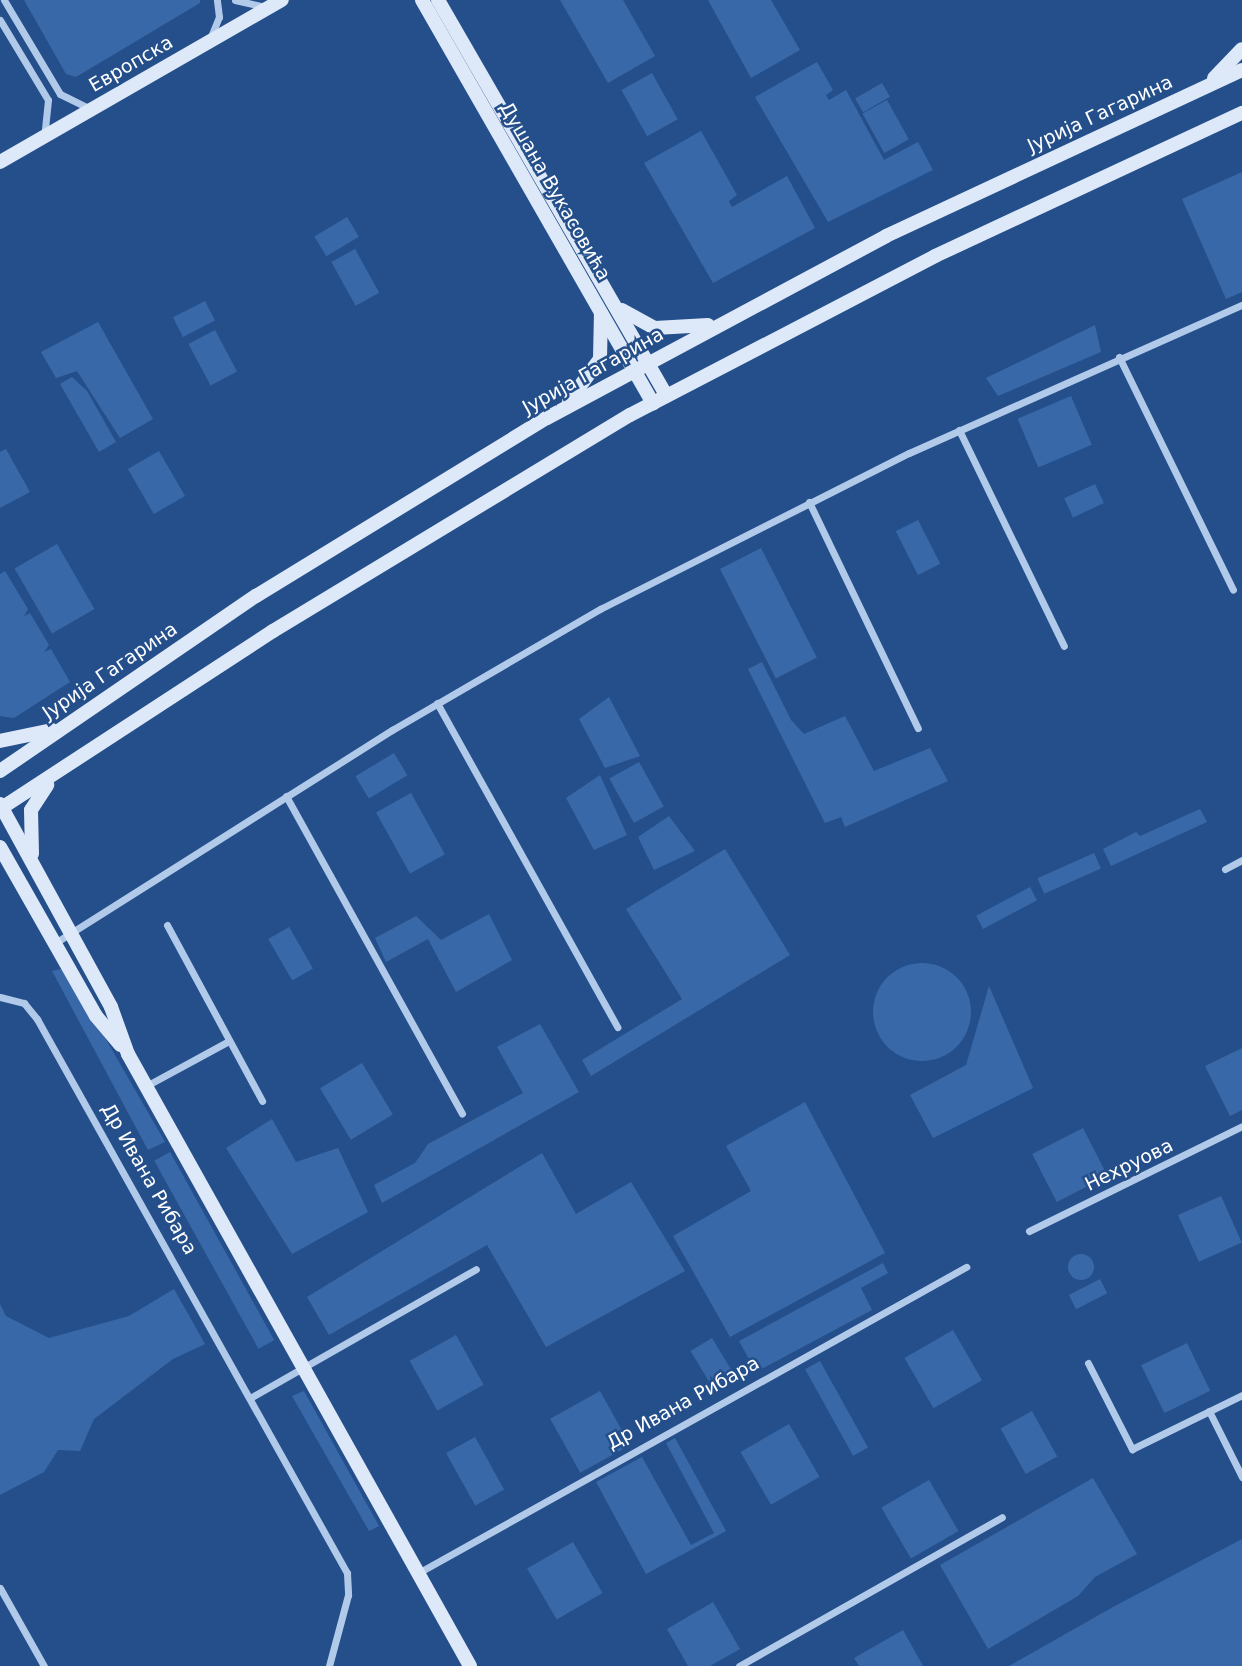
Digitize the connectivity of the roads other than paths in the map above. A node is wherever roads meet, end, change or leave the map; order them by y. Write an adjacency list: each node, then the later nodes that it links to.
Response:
1 (4, 0): 13 (street)
2 (216, 0): 9 (street)
3 (235, 0): 7 (street)
4 (282, 0): 7 (main road, Европска)
5 (422, 0): 17 (main road, Душана Вукасовића)
6 (438, 0): 17 (main road, Душана Вукасовића)
7 (269, 8): 9 (main road, Европска)
8 (0, 20): 15 (street)
9 (208, 43): 13 (main road, Европска)
10 (1242, 49): 12 (main road)
11 (1242, 70): 12 (main road, Јурија Гагарина)
12 (1205, 86): 19 (main road, Јурија Гагарина)
13 (93, 109): 15 (main road, Европска)
14 (1242, 115): 23 (main road)
15 (44, 136): 16 (main road, Европска)
16 (0, 162)
17 (606, 305): 19 (main road); 21 (main road, Душана Вукасовића); 22 (main road, Душана Вукасовића); 25 (main road)
18 (1242, 305): 20 (street)
19 (726, 320): 21 (main road, Јурија Гагарина)
20 (1119, 357): 26 (street); 28 (street)
21 (649, 361): 22 (main road, Јурија Гагарина); 23 (main road, Душана Вукасовића)
22 (635, 369): 24 (main road, Душана Вукасовића); 25 (main road, Јурија Гагарина)
23 (667, 396): 24 (main road)
24 (653, 403): 35 (main road)
25 (555, 414): 31 (main road, Јурија Гагарина)
26 (959, 430): 27 (street); 29 (street)
27 (808, 502): 30 (street); 32 (street)
28 (1233, 590)
29 (1064, 646)
30 (437, 703): 36 (street); 46 (street)
31 (64, 726): 33 (main road); 34 (main road, Јурија Гагарина)
32 (918, 728)
33 (0, 741)
34 (0, 771)
35 (56, 775): 37 (main road); 41 (main road)
36 (286, 796): 43 (street); 51 (street)
37 (1, 807): 41 (main road)
38 (0, 847): 44 (main road)
39 (1242, 860): 40 (street)
40 (1225, 869)
41 (37, 872): 43 (main road)
42 (167, 925): 47 (street)
43 (71, 934): 44 (street); 48 (main road)
44 (55, 943): 48 (main road)
45 (0, 997): 59 (street, Др Ивана Рибара)
46 (617, 1027)
47 (229, 1041): 49 (street); 50 (street)
48 (128, 1054): 49 (main road)
49 (146, 1087): 57 (main road)
50 (262, 1101)
51 (462, 1113)
52 (1242, 1126): 53 (street, Нехруова)
53 (1029, 1231)
54 (966, 1266): 63 (street, Др Ивана Рибара)
55 (476, 1269): 57 (street)
56 (1088, 1363): 60 (street)
57 (304, 1367): 59 (street); 63 (main road)
58 (1242, 1395): 60 (street)
59 (250, 1398): 66 (street, Др Ивана Рибара)
60 (1209, 1411): 61 (street)
61 (1242, 1476)
62 (1002, 1517): 68 (street)
63 (418, 1573): 67 (main road)
64 (0, 1588): 65 (street)
65 (44, 1666)
66 (329, 1666)
67 (470, 1666)
68 (739, 1666)

